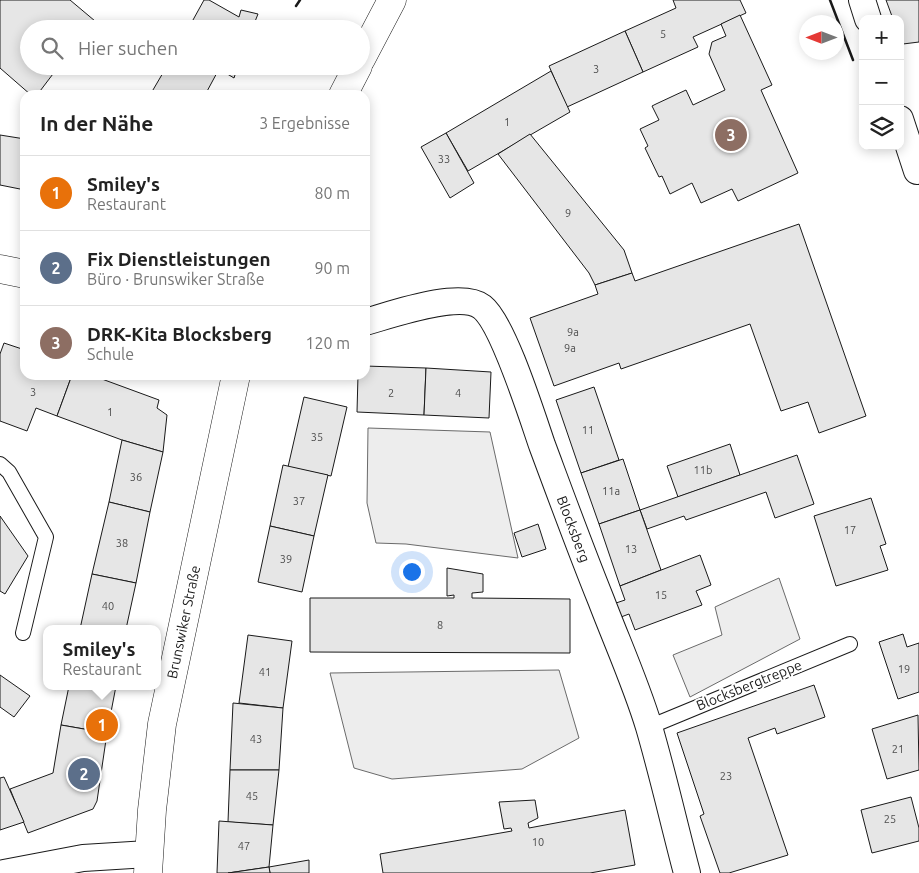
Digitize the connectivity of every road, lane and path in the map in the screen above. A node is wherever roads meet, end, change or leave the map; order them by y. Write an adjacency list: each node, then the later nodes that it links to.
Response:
1 (392, 0): 4 (main road)
2 (862, 0): 3 (street)
3 (867, 15)
4 (370, 42)
5 (353, 75): 6 (main road)
6 (346, 90)
7 (904, 131): 8 (street)
8 (917, 171)
9 (370, 321): 14 (street, Blocksberg)
10 (235, 380): 15 (main road, Brunswiker Straße)
11 (0, 464): 12 (lane)
12 (23, 633)
13 (850, 644): 14 (lane, Blocksbergtreppe)
14 (649, 727): 17 (street, Blocksberg)
15 (148, 864): 16 (street)
16 (4, 873)
17 (687, 873)

